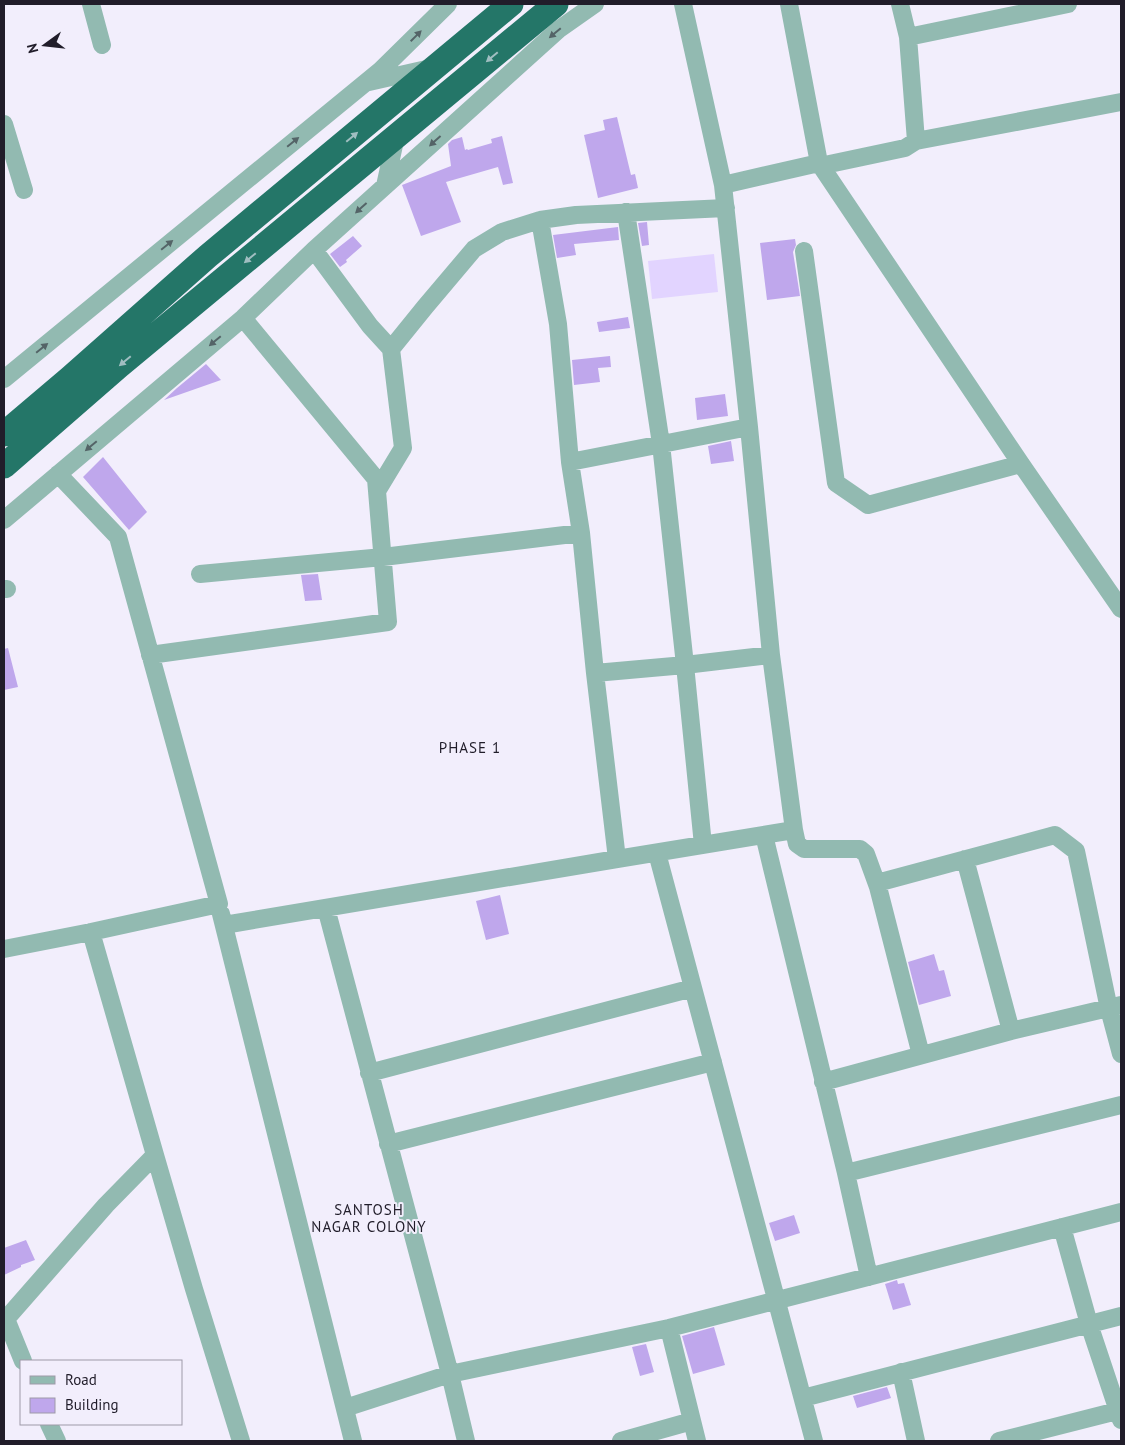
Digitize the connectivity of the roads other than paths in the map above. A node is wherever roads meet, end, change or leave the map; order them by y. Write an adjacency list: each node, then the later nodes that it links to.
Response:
1 (91, 4): 11 (street)
2 (448, 4): 13 (street, one-way to 2)
3 (511, 4): 12 (highway)
4 (556, 4): 16 (highway, one-way to 16)
5 (595, 4): 20 (street, one-way to 20)
6 (683, 4): 19 (street)
7 (789, 4): 18 (street)
8 (900, 4): 10 (street)
9 (1068, 4): 10 (street)
10 (908, 37): 17 (street)
11 (102, 45)
12 (437, 66): 13 (street); 31 (highway, one-way to 12)
13 (366, 83): 29 (street, one-way to 13)
14 (1121, 102): 17 (street)
15 (4, 124): 21 (street)
16 (396, 136): 20 (street); 35 (highway, one-way to 35)
17 (916, 141): 18 (street)
18 (820, 165): 19 (street); 34 (street)
19 (723, 185): 22 (street)
20 (385, 186): 25 (street, one-way to 25)
21 (24, 190)
22 (726, 208): 23 (street); 30 (street)
23 (626, 212): 24 (street); 32 (street)
24 (540, 220): 28 (street); 33 (street)
25 (314, 250): 27 (street); 28 (street)
26 (804, 251): 34 (street)
27 (243, 318): 36 (street, one-way to 36); 37 (street)
28 (391, 349): 37 (street)
29 (4, 379)
30 (749, 427): 32 (street); 44 (street)
31 (4, 434)
32 (661, 444): 33 (street); 45 (street)
33 (570, 462): 39 (street)
34 (1021, 464): 42 (street)
35 (4, 466)
36 (58, 474): 38 (street); 43 (street)
37 (377, 491): 40 (street)
38 (4, 520)
39 (581, 532): 40 (street); 46 (street)
40 (383, 557): 41 (street); 43 (street)
41 (200, 574)
42 (1121, 610)
43 (150, 655): 54 (street)
44 (771, 655): 45 (street); 47 (street)
45 (686, 665): 46 (street); 49 (street)
46 (595, 673): 51 (street)
47 (794, 830): 48 (street); 53 (street)
48 (764, 835): 49 (street); 66 (street)
49 (703, 845): 50 (street)
50 (657, 853): 51 (street); 59 (street)
51 (617, 859): 55 (street)
52 (965, 860): 53 (street); 60 (street); 61 (street)
53 (878, 888): 63 (street)
54 (219, 904): 56 (street); 57 (street)
55 (326, 908): 56 (street); 65 (street)
56 (224, 925): 83 (street)
57 (91, 932): 58 (street); 69 (street)
58 (4, 949)
59 (693, 988): 64 (street); 65 (street)
60 (1115, 1007): 61 (street); 62 (street)
61 (1011, 1030): 63 (street)
62 (1121, 1054)
63 (921, 1055): 66 (street)
64 (713, 1062): 68 (street); 74 (street)
65 (369, 1073): 68 (street)
66 (823, 1082): 70 (street)
67 (1121, 1105): 70 (street)
68 (388, 1144): 81 (street)
69 (155, 1154): 76 (street); 88 (street)
70 (846, 1173): 73 (street)
71 (1121, 1212): 72 (street)
72 (1062, 1228): 73 (street); 77 (street)
73 (869, 1277): 74 (street)
74 (777, 1301): 78 (street); 82 (street)
75 (1121, 1316): 77 (street)
76 (4, 1319): 79 (street)
77 (1090, 1324): 80 (street); 84 (street)
78 (669, 1328): 81 (street); 85 (street)
79 (23, 1360)
80 (901, 1372): 82 (street); 94 (street)
81 (450, 1374): 83 (street); 90 (street)
82 (803, 1398): 93 (street)
83 (345, 1408): 89 (street)
84 (1121, 1414): 95 (street)
85 (692, 1421): 91 (street); 92 (street)
86 (49, 1425): 87 (street)
87 (57, 1441)
88 (241, 1441)
89 (353, 1441)
90 (466, 1441)
91 (621, 1441)
92 (697, 1441)
93 (814, 1441)
94 (916, 1441)
95 (999, 1441)

